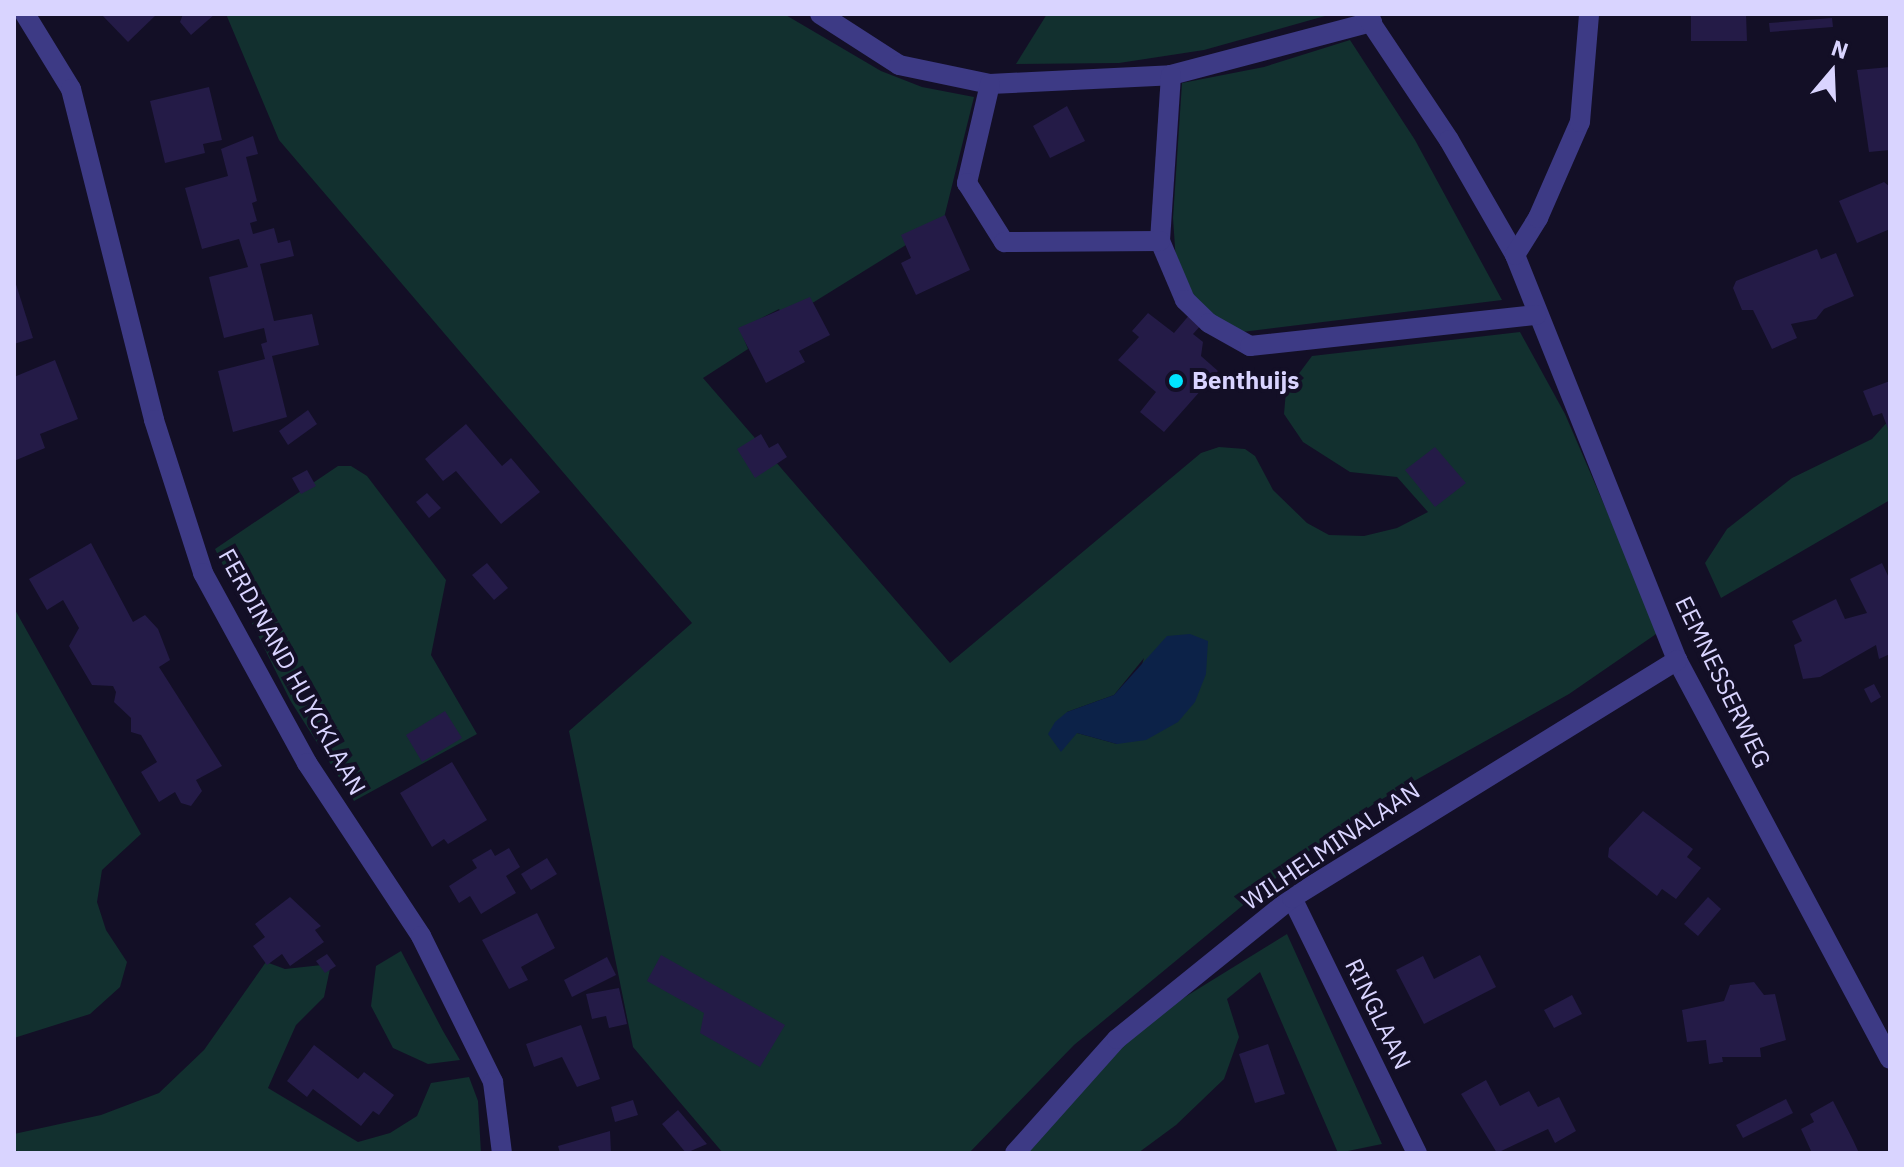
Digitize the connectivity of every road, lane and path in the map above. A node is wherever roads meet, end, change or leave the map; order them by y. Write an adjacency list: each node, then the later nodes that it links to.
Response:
1 (25, 14): 13 (street, FERDINAND HUYCKLAAN)
2 (820, 14): 6 (street, EEMNESSERWEG)
3 (1589, 14): 8 (street)
4 (1368, 18): 5 (street, EEMNESSERWEG); 8 (street, EEMNESSERWEG)
5 (1171, 75): 6 (street, EEMNESSERWEG); 7 (street)
6 (990, 84): 7 (street)
7 (1160, 241): 9 (street)
8 (1515, 255): 9 (street, EEMNESSERWEG)
9 (1536, 315): 10 (street, EEMNESSERWEG)
10 (1677, 660): 11 (street, WILHELMINALAAN); 12 (street, EEMNESSERWEG)
11 (1292, 898): 14 (street, WILHELMINALAAN); 15 (street, RINGLAAN)
12 (1890, 1059)
13 (502, 1153)
14 (1015, 1153)
15 (1417, 1153)

